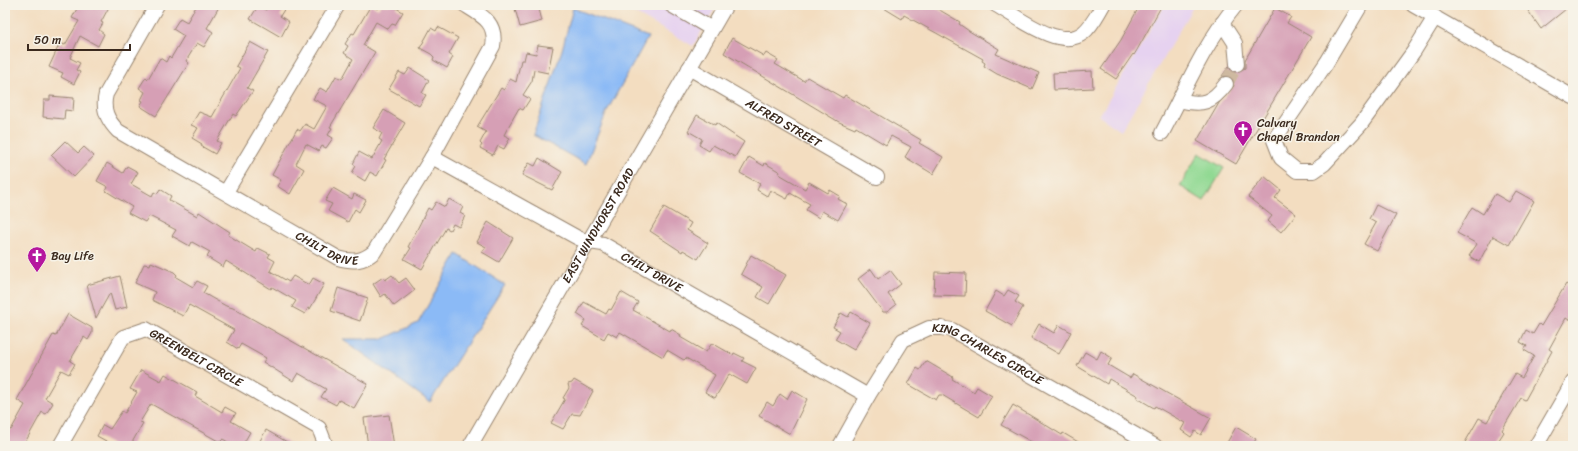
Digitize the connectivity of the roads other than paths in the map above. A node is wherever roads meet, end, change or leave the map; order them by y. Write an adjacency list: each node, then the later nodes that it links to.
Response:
1 (157, 5): 22 (street, CHILT DRIVE)
2 (338, 5): 22 (street)
3 (465, 5): 20 (street, CHILT DRIVE)
4 (671, 5): 13 (street)
5 (726, 5): 13 (street, EAST WINDHORST ROAD)
6 (996, 5): 7 (street)
7 (1103, 5)
8 (1236, 5): 12 (street)
9 (1362, 5): 11 (street)
10 (1413, 5): 11 (street)
11 (1435, 17): 17 (street)
12 (1222, 23): 14 (street); 18 (street)
13 (712, 29): 15 (street, EAST WINDHORST ROAD)
14 (1237, 64)
15 (689, 68): 21 (street, ALFRED STREET); 23 (street, EAST WINDHORST ROAD)
16 (1226, 84): 18 (street)
17 (1573, 98)
18 (1179, 100): 19 (street)
19 (1162, 133)
20 (432, 157): 22 (street, CHILT DRIVE); 23 (street, CHILT DRIVE)
21 (877, 177)
22 (226, 192)
23 (589, 242): 25 (street, CHILT DRIVE); 28 (street, EAST WINDHORST ROAD)
24 (1573, 382): 31 (street)
25 (868, 396): 29 (street, KING CHARLES CIRCLE); 30 (street, KING CHARLES CIRCLE)
26 (60, 446): 27 (street, GREENBELT CIRCLE)
27 (326, 446)
28 (470, 446)
29 (840, 446)
30 (1155, 446)
31 (1536, 446)

